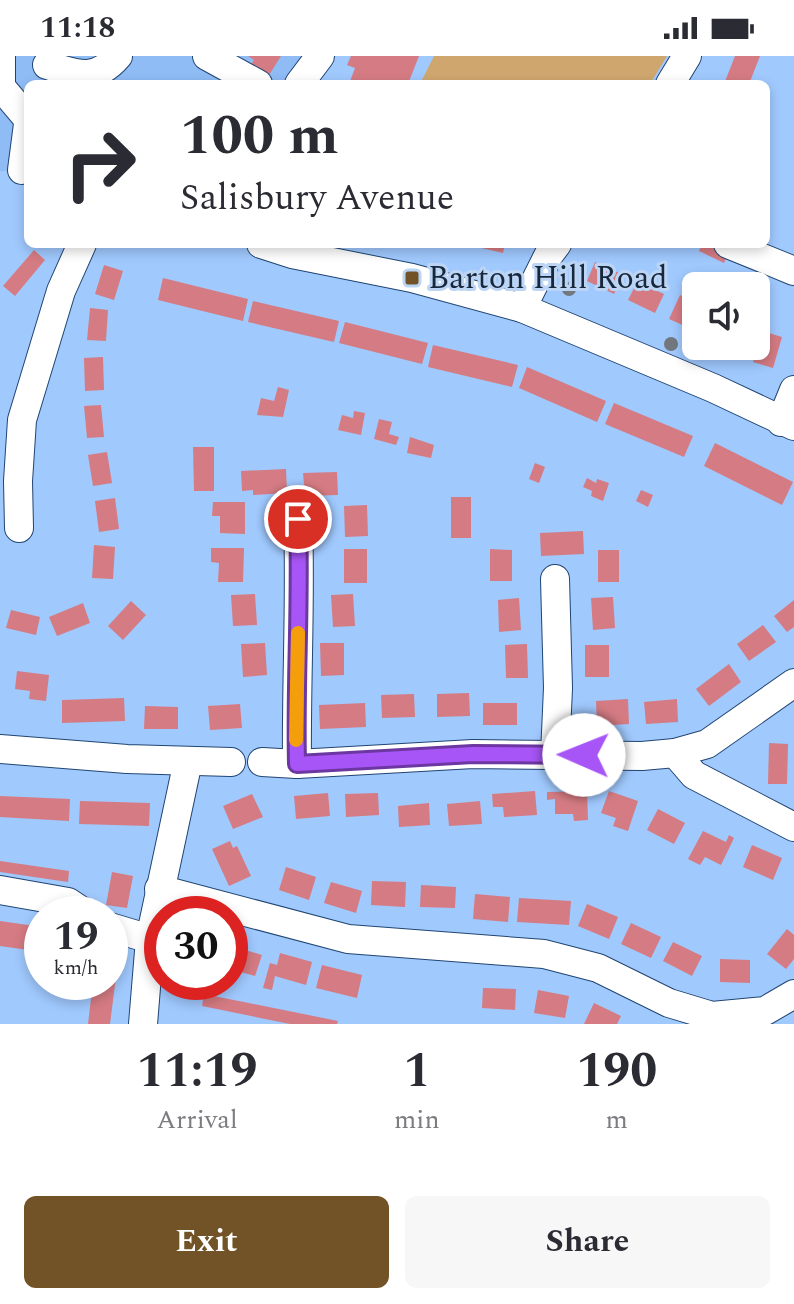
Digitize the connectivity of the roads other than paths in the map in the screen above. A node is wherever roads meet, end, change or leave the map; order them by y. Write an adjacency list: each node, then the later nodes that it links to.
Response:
1 (1, 56): 10 (street)
2 (118, 56): 6 (street)
3 (207, 56): 7 (street)
4 (320, 56): 8 (street)
5 (687, 56): 9 (street)
6 (47, 65)
7 (251, 80)
8 (302, 80)
9 (672, 80)
10 (24, 117)
11 (24, 139): 12 (street)
12 (17, 170)
13 (80, 248): 22 (street)
14 (273, 248): 18 (street)
15 (554, 248): 18 (street)
16 (738, 248): 17 (street)
17 (794, 271)
18 (522, 308): 20 (street)
19 (794, 390): 20 (street)
20 (788, 424)
21 (298, 519): 31 (street)
22 (19, 528)
23 (555, 579): 27 (street)
24 (794, 683): 26 (street)
25 (0, 749): 28 (street)
26 (675, 753): 27 (street); 32 (street)
27 (555, 755): 31 (street)
28 (188, 761): 29 (street); 33 (street)
29 (231, 762)
30 (262, 762): 31 (street)
31 (297, 764)
32 (794, 827)
33 (159, 889): 36 (street); 37 (street)
34 (0, 890): 35 (street)
35 (34, 896)
36 (158, 896)
37 (794, 994)
38 (145, 1000): 39 (street)
39 (143, 1024)

